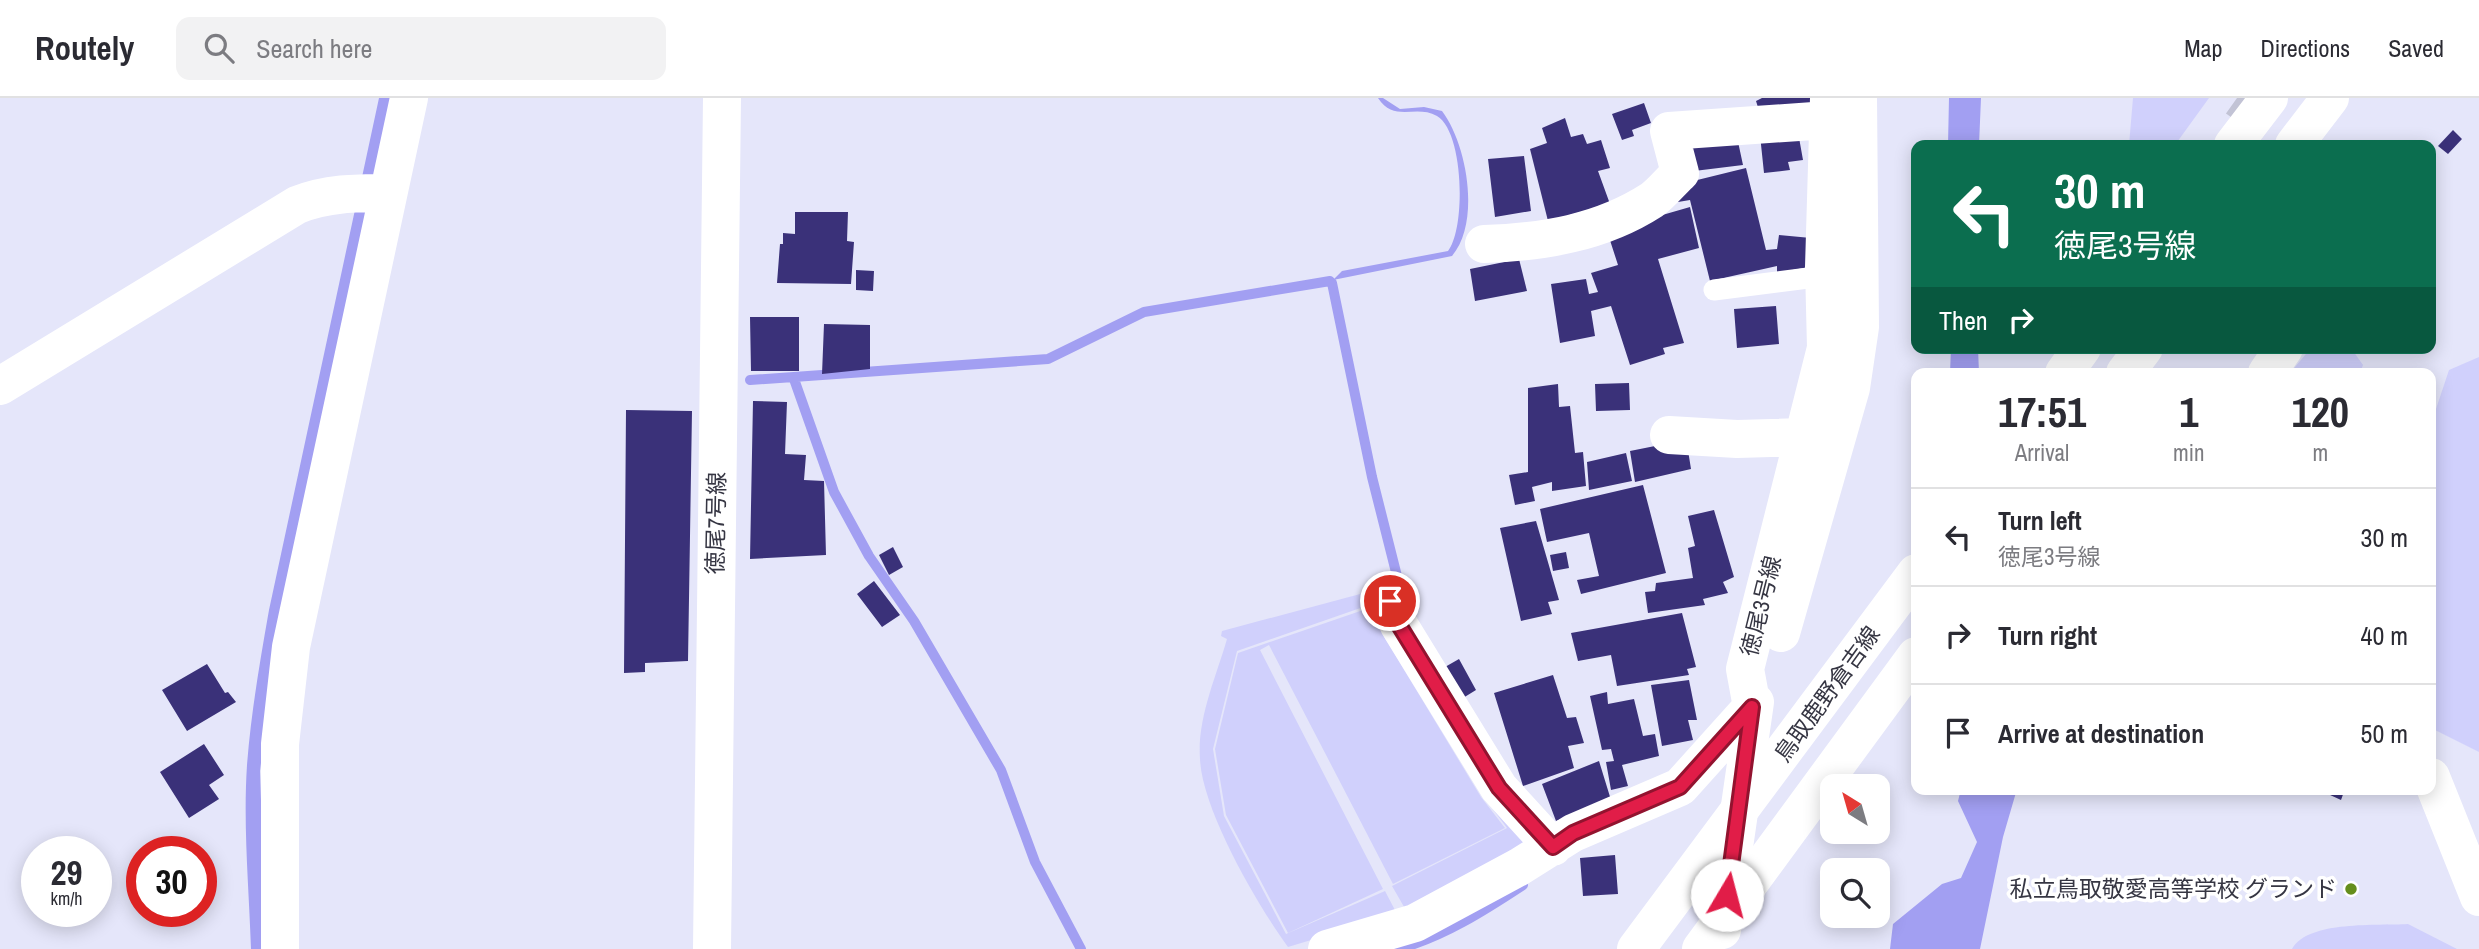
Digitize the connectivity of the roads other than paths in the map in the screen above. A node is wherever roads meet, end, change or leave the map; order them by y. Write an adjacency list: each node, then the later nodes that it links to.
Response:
1 (409, 98): 8 (street)
2 (722, 98): 24 (street, 徳尾7号線)
3 (2269, 98): 6 (street)
4 (2330, 98): 7 (street)
5 (1838, 105): 9 (street); 10 (street, 徳尾3号線); 18 (street)
6 (2237, 140)
7 (2298, 140)
8 (387, 193): 12 (street); 23 (street)
9 (1484, 244)
10 (1824, 276): 11 (lane); 14 (street, 徳尾3号線)
11 (1714, 290)
12 (0, 386)
13 (1668, 435): 14 (street)
14 (1804, 437): 18 (street, 徳尾3号線)
15 (1911, 580): 25 (street, 鳥取鹿野倉吉線)
16 (1390, 601): 20 (street)
17 (1911, 663): 26 (street)
18 (1752, 707): 20 (street); 27 (street)
19 (2436, 790): 21 (street)
20 (1553, 847): 22 (street)
21 (2479, 897)
22 (1331, 948)
23 (280, 949)
24 (712, 949)
25 (1636, 949)
26 (1701, 949)
27 (1719, 949)

